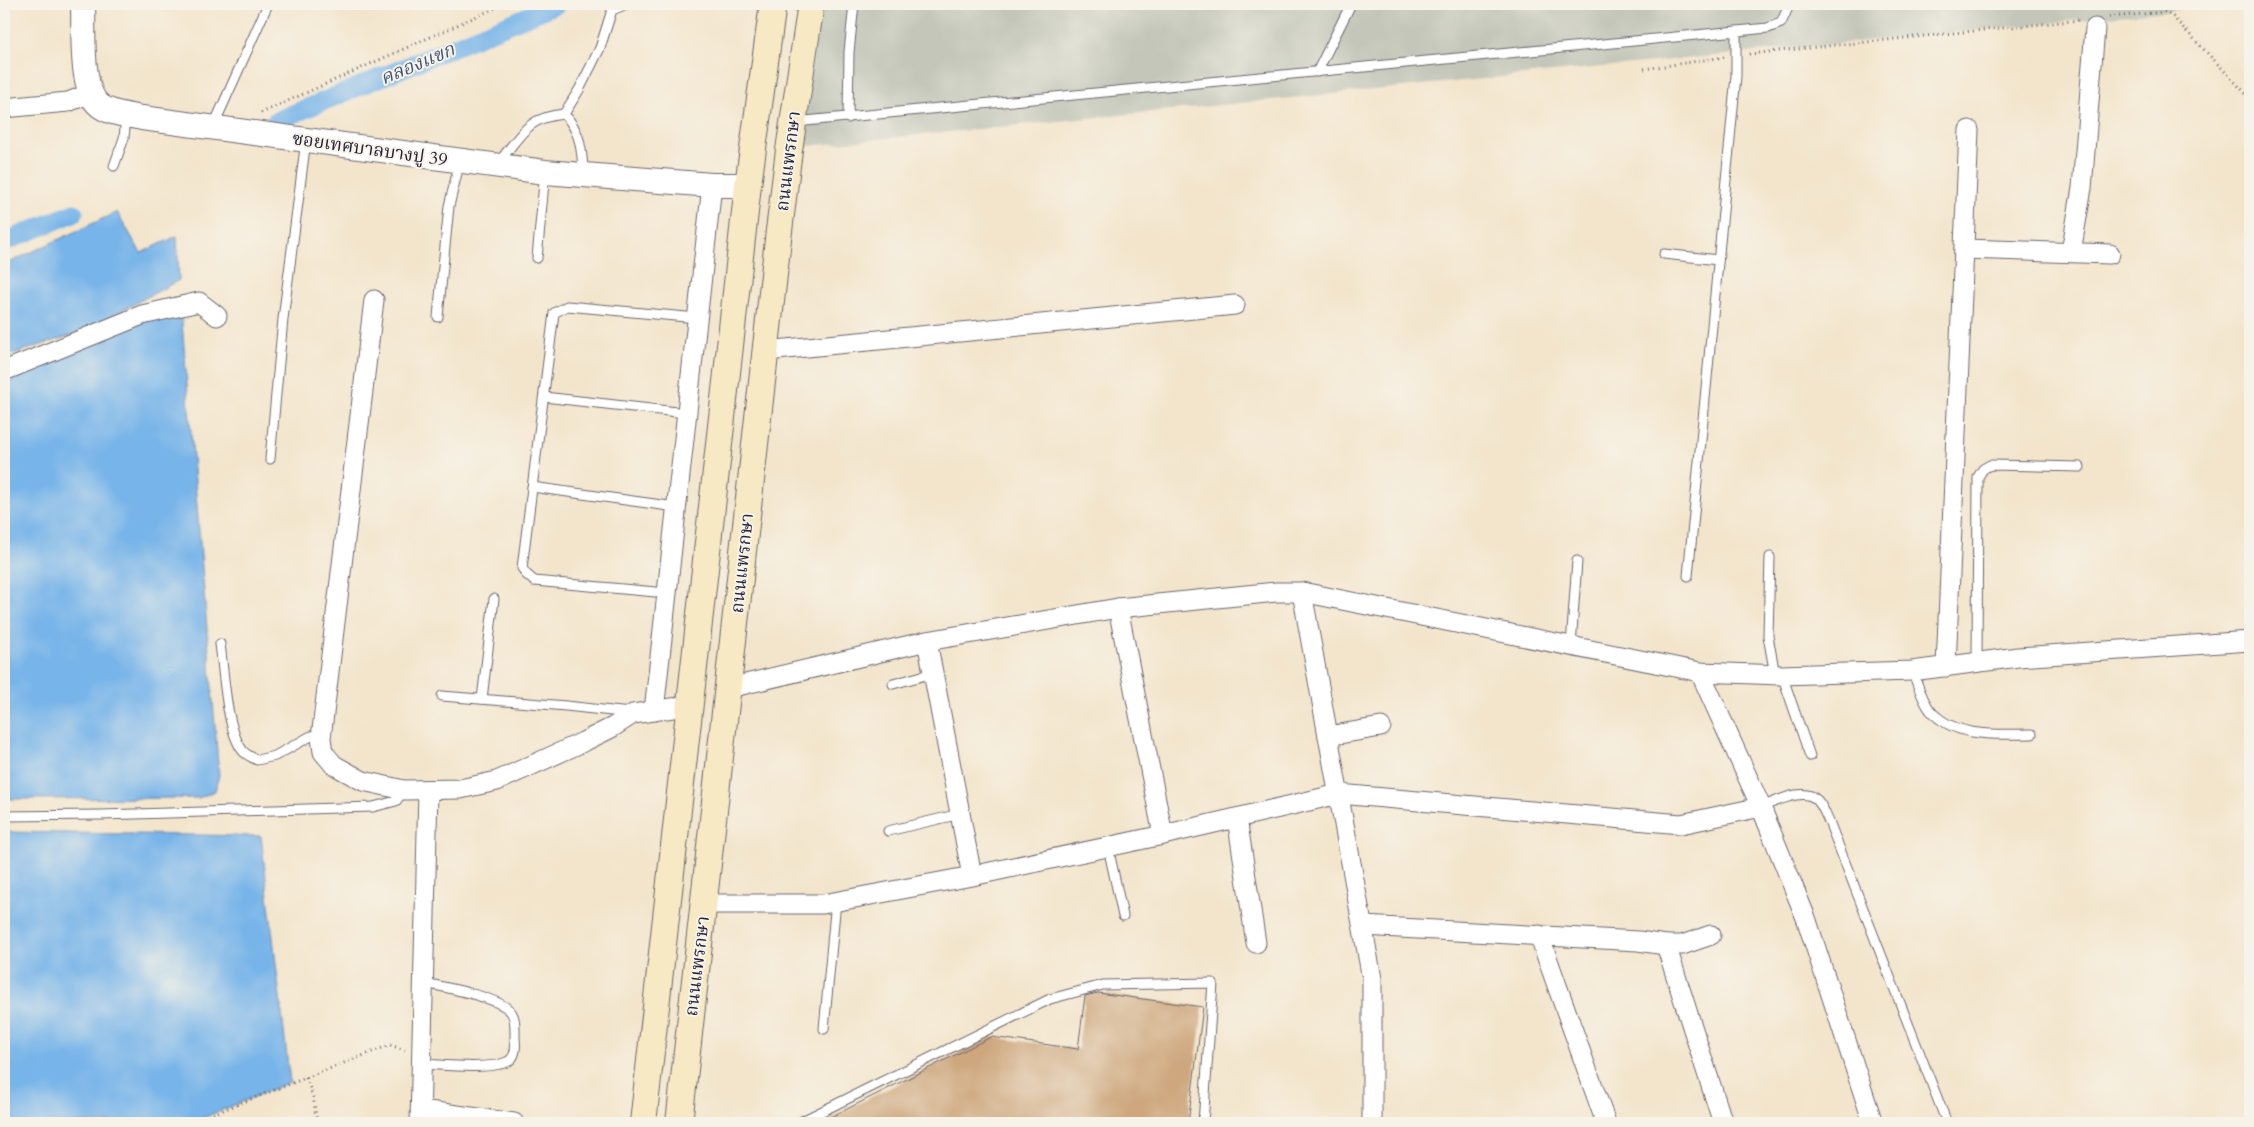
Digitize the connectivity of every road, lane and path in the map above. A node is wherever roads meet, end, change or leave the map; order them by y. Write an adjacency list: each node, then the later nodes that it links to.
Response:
1 (83, 4): 15 (street)
2 (268, 4): 23 (lane)
3 (504, 4): 19 (path)
4 (627, 4): 20 (lane)
5 (773, 4): 32 (main road, ถนนแพรกษา)
6 (811, 4): 22 (main road, ถนนแพรกษา)
7 (854, 4): 21 (lane)
8 (1351, 4): 14 (lane)
9 (1786, 4): 11 (lane)
10 (2097, 22): 12 (path); 16 (path); 34 (street)
11 (1736, 31): 12 (lane); 14 (lane)
12 (1737, 56): 13 (path); 38 (lane)
13 (1644, 69)
14 (1317, 72): 21 (lane)
15 (91, 93): 17 (street); 18 (street, ซอยเทศบาลบางปู 39)
16 (2250, 98)
17 (4, 108)
18 (126, 114): 23 (street, ซอยเทศบาลบางปู 39); 27 (lane)
19 (257, 114)
20 (564, 114): 28 (lane); 30 (lane)
21 (848, 118): 22 (lane)
22 (793, 122): 44 (main road, ถนนแพรกษา)
23 (213, 127): 25 (street, ซอยเทศบาลบางปู 39)
24 (1969, 130): 33 (street)
25 (306, 140): 26 (street, ซอยเทศบาลบางปู 39); 48 (lane)
26 (460, 161): 28 (street, ซอยเทศบาลบางปู 39); 42 (lane)
27 (114, 166)
28 (496, 166): 29 (street, ซอยเทศบาลบางปู 39)
29 (545, 172): 30 (street, ซอยเทศบาลบางปู 39); 37 (lane)
30 (584, 176): 31 (street, ซอยเทศบาลบางปู 39)
31 (712, 185): 32 (street, ซอยเทศบาลบางปู 39); 43 (street)
32 (748, 185): 73 (main road, ถนนแพรกษา)
33 (1964, 248): 34 (street); 64 (street)
34 (2071, 252): 36 (street)
35 (1664, 254): 38 (lane)
36 (2110, 254)
37 (537, 258)
38 (1718, 260): 54 (lane)
39 (374, 300): 79 (street)
40 (1234, 305): 44 (street)
41 (217, 316): 45 (street)
42 (438, 317)
43 (697, 318): 46 (lane); 47 (street)
44 (766, 352): 70 (main road, ถนนแพรกษา)
45 (4, 371)
46 (544, 397): 47 (lane); 50 (lane)
47 (686, 413): 51 (street)
48 (270, 460)
49 (2080, 467): 63 (lane)
50 (532, 488): 51 (lane); 56 (lane)
51 (676, 506): 56 (street)
52 (1770, 557): 68 (lane)
53 (1577, 561): 62 (lane)
54 (1688, 576)
55 (1302, 592): 58 (street); 62 (street); 78 (street)
56 (667, 593): 74 (street)
57 (494, 598): 72 (lane)
58 (1118, 608): 59 (street); 89 (street)
59 (927, 641): 67 (street); 70 (street)
60 (2250, 641): 63 (street)
61 (220, 644): 79 (lane)
62 (1571, 646): 66 (street)
63 (1978, 663): 64 (street)
64 (1946, 667): 65 (street)
65 (1912, 671): 68 (street); 77 (lane)
66 (1700, 672): 68 (street); 84 (street)
67 (933, 673): 69 (lane); 85 (street)
68 (1778, 675): 80 (lane)
69 (893, 684)
70 (729, 688): 93 (main road, ถนนแพรกษา)
71 (442, 696): 72 (lane)
72 (482, 699): 75 (lane)
73 (692, 705): 74 (street); 108 (main road, ถนนแพรกษา)
74 (654, 711): 75 (street)
75 (633, 714): 82 (street)
76 (1381, 727): 78 (street)
77 (2032, 734)
78 (1328, 736): 83 (street)
79 (321, 738): 81 (street)
80 (1810, 756)
81 (404, 790): 82 (street); 86 (lane)
82 (428, 790): 100 (street)
83 (1339, 794): 84 (street); 87 (street); 95 (street)
84 (1761, 807): 115 (street); 116 (lane)
85 (960, 814): 88 (lane); 91 (street)
86 (4, 816)
87 (1237, 818): 89 (street); 98 (street)
88 (888, 831)
89 (1163, 835): 90 (street)
90 (1108, 847): 91 (street); 94 (lane)
91 (972, 876): 92 (street)
92 (836, 902): 93 (street); 101 (lane)
93 (704, 904): 109 (main road, ถนนแพรกษา)
94 (1123, 916)
95 (1363, 926): 97 (street); 112 (street)
96 (1711, 935): 99 (street)
97 (1539, 936): 99 (street); 113 (street)
98 (1256, 943)
99 (1666, 945): 114 (street)
100 (424, 983): 102 (street); 102 (lane)
101 (824, 1029)
102 (422, 1060): 103 (path); 104 (street)
103 (306, 1078): 105 (path); 106 (path)
104 (420, 1116): 107 (street)
105 (190, 1123)
106 (317, 1123)
107 (514, 1123)
108 (643, 1123)
109 (679, 1123)
110 (798, 1123): 111 (lane)
111 (1204, 1123)
112 (1372, 1123)
113 (1606, 1123)
114 (1724, 1123)
115 (1873, 1123)
116 (1947, 1123)

